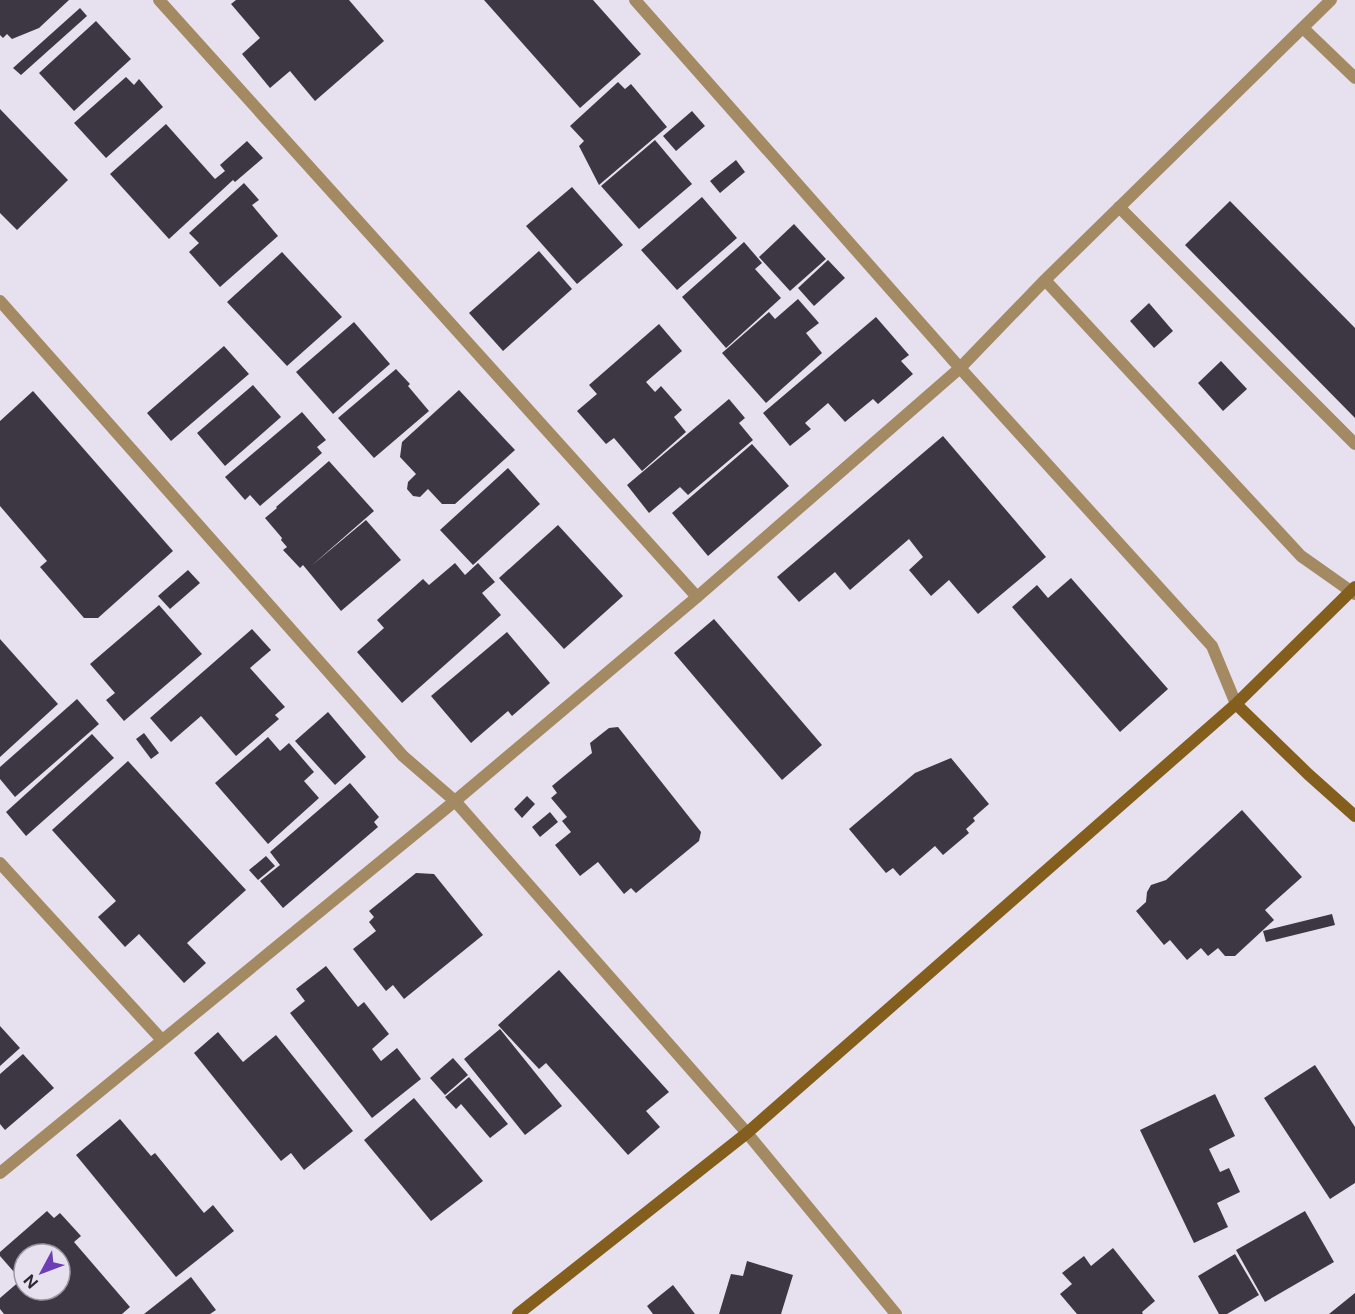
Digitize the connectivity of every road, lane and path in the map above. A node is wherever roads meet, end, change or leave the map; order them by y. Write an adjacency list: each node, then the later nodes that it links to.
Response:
1 (159, 0): 12 (street)
2 (635, 0): 9 (street)
3 (1331, 0): 4 (street)
4 (1302, 28): 5 (street); 6 (street)
5 (1355, 78)
6 (1119, 207): 7 (street); 10 (street)
7 (1045, 280): 9 (street); 11 (street)
8 (0, 301): 14 (street)
9 (960, 368): 12 (street); 13 (street)
10 (1355, 444)
11 (1354, 591): 13 (street)
12 (697, 597): 14 (street)
13 (1236, 704): 15 (street); 18 (street)
14 (455, 801): 17 (street); 18 (street)
15 (1355, 816)
16 (0, 863): 17 (street)
17 (162, 1040): 19 (street)
18 (747, 1133): 20 (street); 21 (street)
19 (0, 1173)
20 (518, 1314)
21 (896, 1314)

